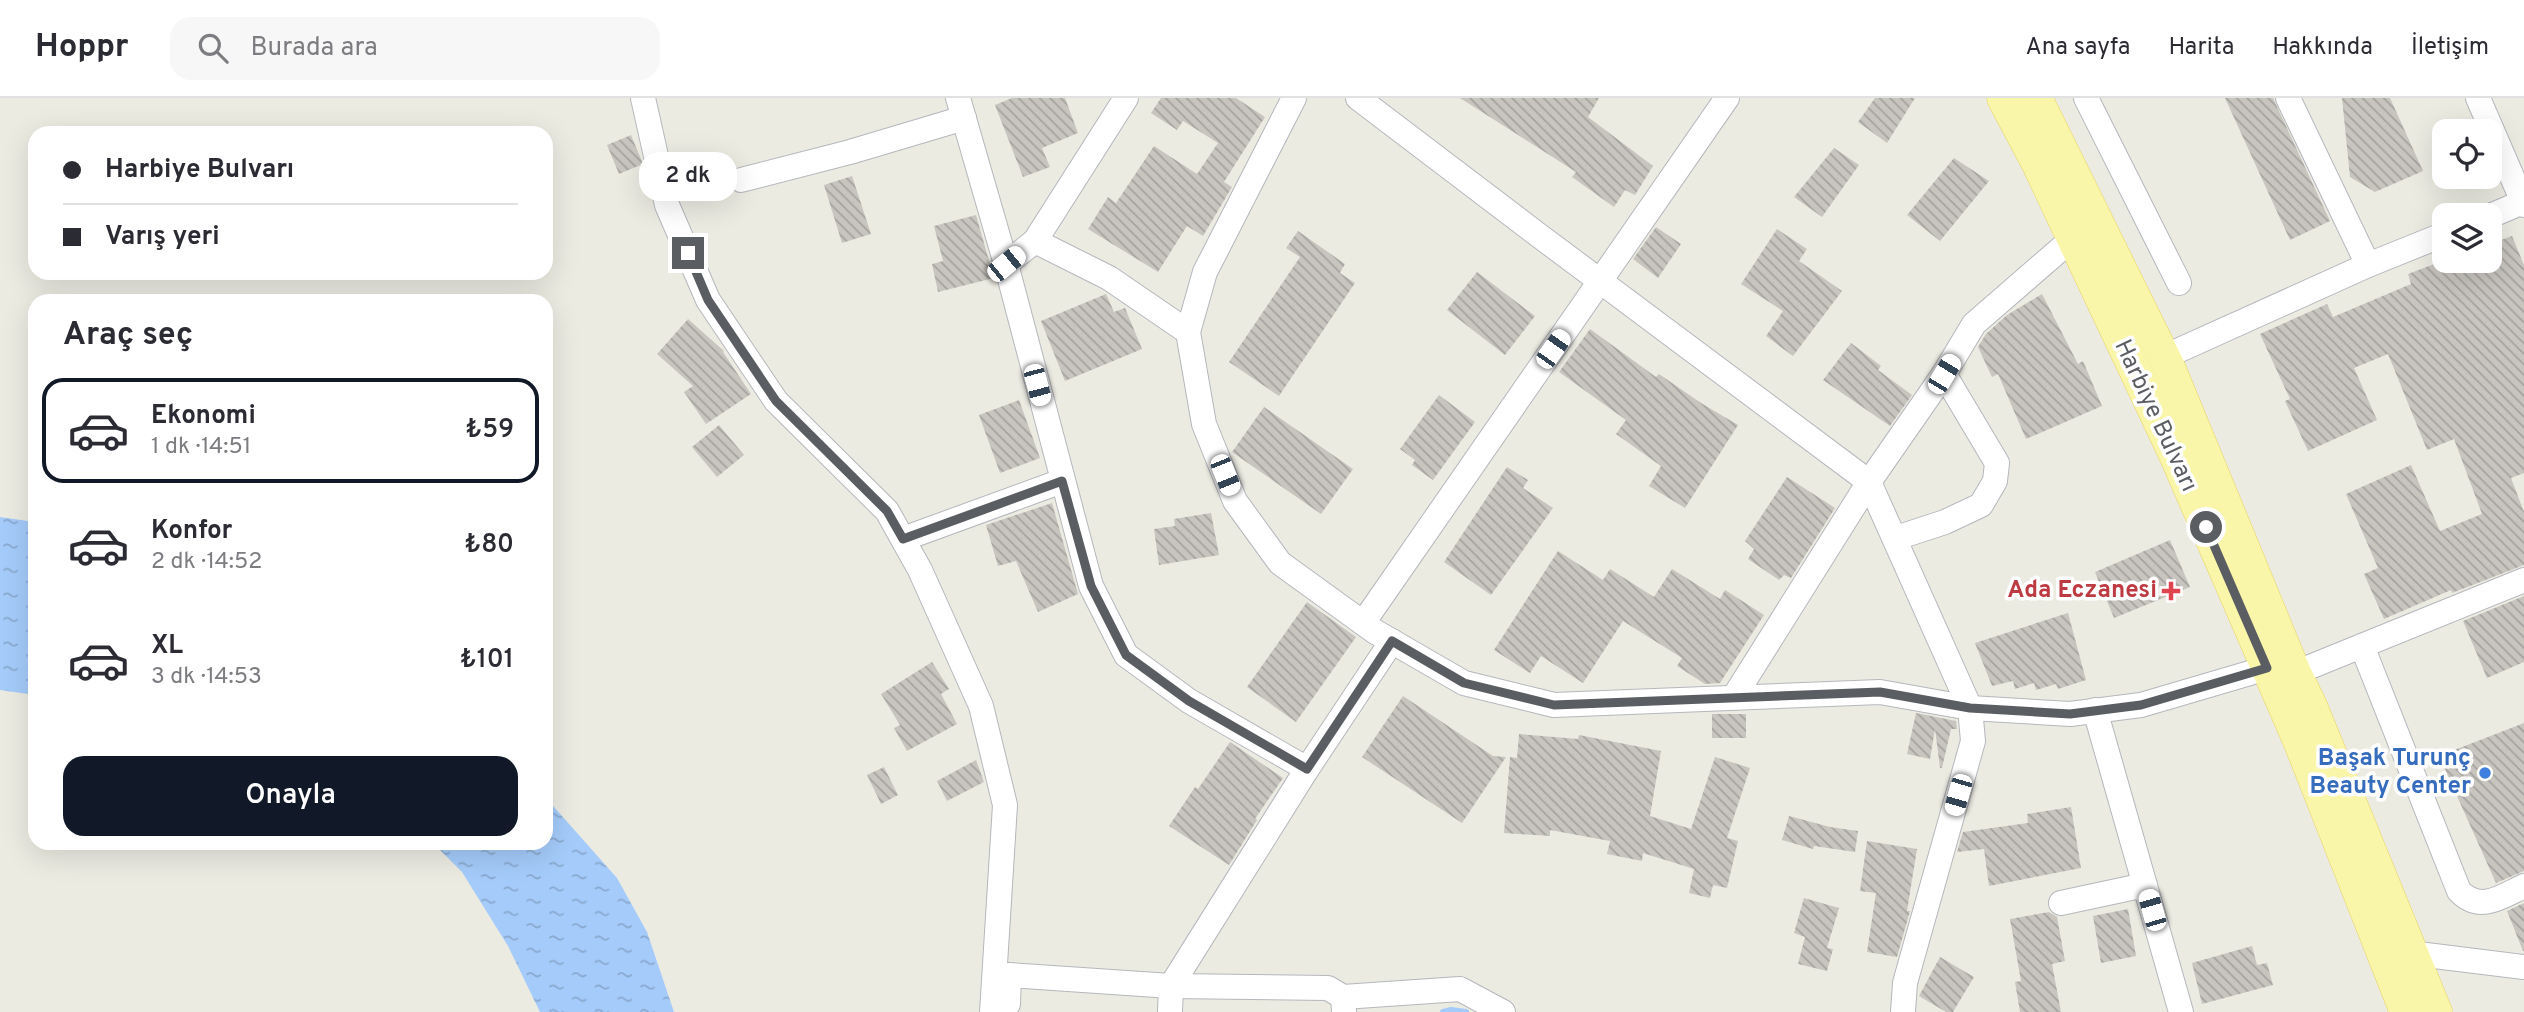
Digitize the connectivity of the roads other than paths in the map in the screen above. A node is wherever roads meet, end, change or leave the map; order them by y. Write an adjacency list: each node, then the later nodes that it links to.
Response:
1 (643, 98): 28 (street)
2 (1126, 98): 17 (street)
3 (1294, 98): 22 (street)
4 (1358, 98): 20 (street)
5 (1727, 98): 20 (street)
6 (2003, 98): 15 (main road, Harbiye Bulvarı)
7 (2036, 98): 23 (main road, Harbiye Bulvarı)
8 (2086, 98): 21 (street)
9 (2288, 98): 19 (street)
10 (2478, 98): 13 (street)
11 (961, 108): 12 (street); 18 (street)
12 (741, 180)
13 (2524, 204): 14 (street)
14 (2502, 212)
15 (2072, 239): 24 (street); 33 (main road, Harbiye Bulvarı)
16 (2432, 239): 19 (street)
17 (1035, 241): 18 (street); 22 (street)
18 (1006, 264): 25 (street)
19 (2368, 265): 23 (street)
20 (1601, 281): 26 (street); 30 (street)
21 (2179, 283)
22 (1188, 332): 30 (street)
23 (2164, 357): 33 (main road, Harbiye Bulvarı)
24 (1944, 374): 26 (street); 27 (street)
25 (1062, 481): 28 (street); 37 (street)
26 (1869, 482): 27 (street); 34 (street)
27 (1895, 538): 35 (street)
28 (903, 539): 45 (street)
29 (2524, 580): 32 (street)
30 (1363, 623): 31 (street)
31 (1392, 641): 34 (street); 37 (street)
32 (2362, 646): 33 (street); 39 (street)
33 (2281, 670): 36 (street); 41 (main road, Harbiye Bulvarı); 51 (main road, Harbiye Bulvarı)
34 (1734, 696): 35 (street)
35 (1970, 708): 36 (street); 49 (street)
36 (2095, 710): 38 (street)
37 (1307, 769): 43 (street)
38 (2145, 885): 40 (street); 50 (street)
39 (2524, 886)
40 (2061, 903)
41 (2410, 953): 42 (street); 52 (main road, Harbiye Bulvarı)
42 (2524, 967)
43 (1171, 986): 44 (street); 46 (street); 47 (street)
44 (1343, 1004): 48 (street)
45 (992, 1012)
46 (1007, 1012)
47 (1170, 1012)
48 (1503, 1012)
49 (1903, 1012)
50 (2181, 1012)
51 (2406, 1012)
52 (2436, 1012)

